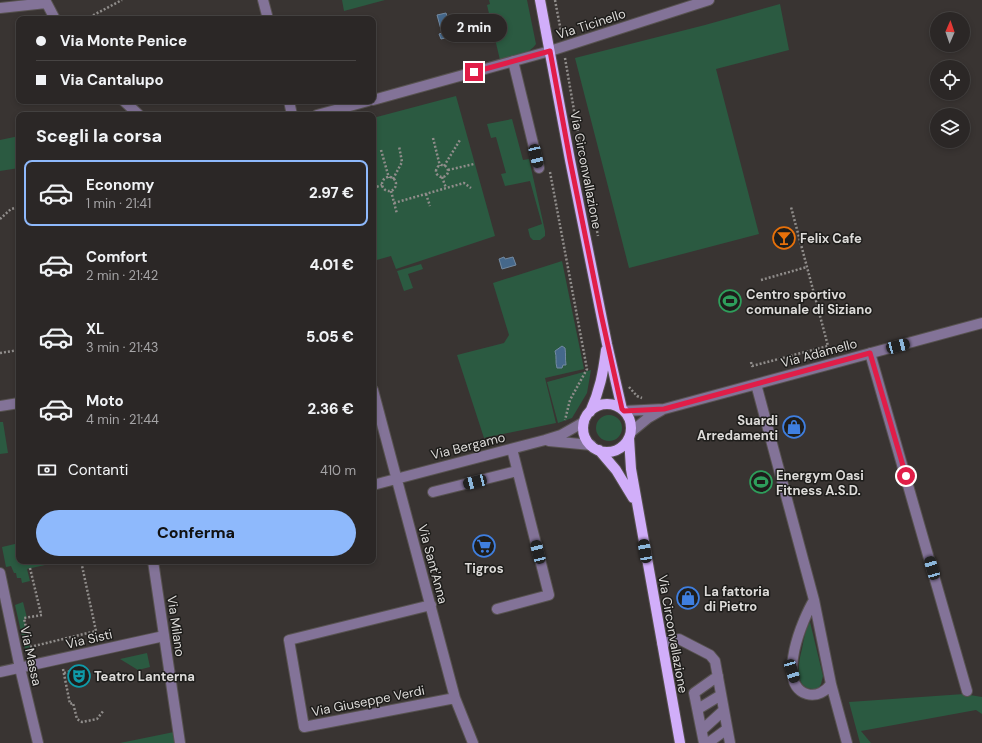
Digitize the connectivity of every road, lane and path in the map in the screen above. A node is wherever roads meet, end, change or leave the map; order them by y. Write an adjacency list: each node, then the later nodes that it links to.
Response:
1 (122, 0): 9 (path)
2 (263, 0): 10 (street)
3 (540, 0): 12 (main road, Via Circonvallazione)
4 (555, 0): 11 (path)
5 (709, 0): 11 (street, Via Ticinello)
6 (45, 1): 7 (street); 8 (street)
7 (0, 8)
8 (53, 16)
9 (92, 16)
10 (267, 16)
11 (563, 47): 12 (street, Via Ticinello); 44 (path)
12 (550, 51): 13 (street, Via Ticinello); 48 (main road, Via Circonvallazione)
13 (513, 61): 14 (street, Via Ticinello); 27 (street)
14 (376, 99)
15 (127, 104): 17 (street)
16 (357, 104): 18 (street)
17 (136, 112)
18 (328, 112)
19 (433, 138): 24 (path)
20 (460, 140): 25 (path)
21 (398, 146): 31 (path)
22 (381, 150): 30 (path)
23 (474, 164): 28 (path)
24 (440, 166): 25 (path); 29 (path)
25 (444, 166): 28 (path)
26 (549, 166): 62 (path)
27 (539, 168)
28 (448, 170): 29 (path)
29 (442, 177): 34 (path)
30 (389, 178): 31 (path); 32 (path)
31 (393, 179): 36 (path)
32 (382, 185): 33 (path); 36 (path)
33 (376, 187)
34 (446, 188): 35 (path); 37 (path)
35 (471, 188)
36 (391, 191): 38 (path)
37 (426, 194): 38 (path); 39 (path)
38 (394, 203): 42 (path)
39 (430, 206)
40 (16, 208): 43 (path)
41 (791, 208): 45 (path)
42 (397, 214)
43 (0, 219)
44 (599, 238)
45 (807, 267): 46 (path); 52 (path)
46 (761, 280)
47 (982, 323): 51 (street, Via Adamello)
48 (607, 344): 60 (main road, Via Circonvallazione); 61 (main road)
49 (16, 350): 50 (path)
50 (0, 353)
51 (870, 353): 53 (street, Via Adamello); 88 (street)
52 (751, 362)
53 (756, 384): 59 (street, Via Adamello); 76 (street)
54 (628, 386): 55 (path)
55 (644, 398)
56 (376, 402): 68 (street, Via Sant'Anna)
57 (16, 403): 58 (street)
58 (0, 406)
59 (664, 409): 60 (street); 63 (street)
60 (623, 410): 61 (main road); 63 (main road)
61 (587, 417): 64 (street, Via Bergamo); 65 (main road)
62 (563, 425)
63 (630, 435): 65 (main road); 71 (main road, Via Circonvallazione)
64 (545, 440): 65 (street, Via Bergamo); 66 (street, Via Bergamo)
65 (595, 448): 71 (main road)
66 (512, 449): 67 (street); 68 (street, Via Bergamo)
67 (517, 471): 70 (street); 78 (street)
68 (396, 479): 69 (street, Via Bergamo); 77 (street, Via Sant'Anna)
69 (376, 483)
70 (433, 492)
71 (637, 505): 80 (main road, Via Circonvallazione)
72 (82, 564): 74 (path)
73 (153, 564): 79 (street, Via Milano)
74 (30, 568)
75 (0, 574): 82 (street, Via Massa)
76 (814, 600): 87 (street); 87 (street)
77 (431, 604): 90 (street, Via Sant'Anna); 90 (street, Via Giuseppe Verdi)
78 (497, 609)
79 (164, 636): 81 (street, Via Sisti); 97 (street, Via Milano)
80 (662, 643): 86 (street); 99 (main road, Via Circonvallazione)
81 (61, 659): 82 (street, Via Sisti); 84 (path)
82 (20, 668): 83 (street, Via Sisti); 96 (street, Via Massa)
83 (0, 672)
84 (64, 673): 85 (path); 91 (path)
85 (74, 673)
86 (718, 676): 89 (street); 92 (street)
87 (831, 684): 103 (street)
88 (967, 691)
89 (721, 695): 92 (street); 93 (street)
90 (455, 698): 98 (street, Via Sant'Anna)
91 (104, 710)
92 (698, 710): 95 (street)
93 (724, 710): 94 (street); 95 (street)
94 (727, 729): 101 (street); 102 (street)
95 (702, 730): 100 (street)
96 (38, 743)
97 (180, 743)
98 (473, 743)
99 (680, 743)
100 (704, 743)
101 (708, 743)
102 (730, 743)
103 (847, 743)

